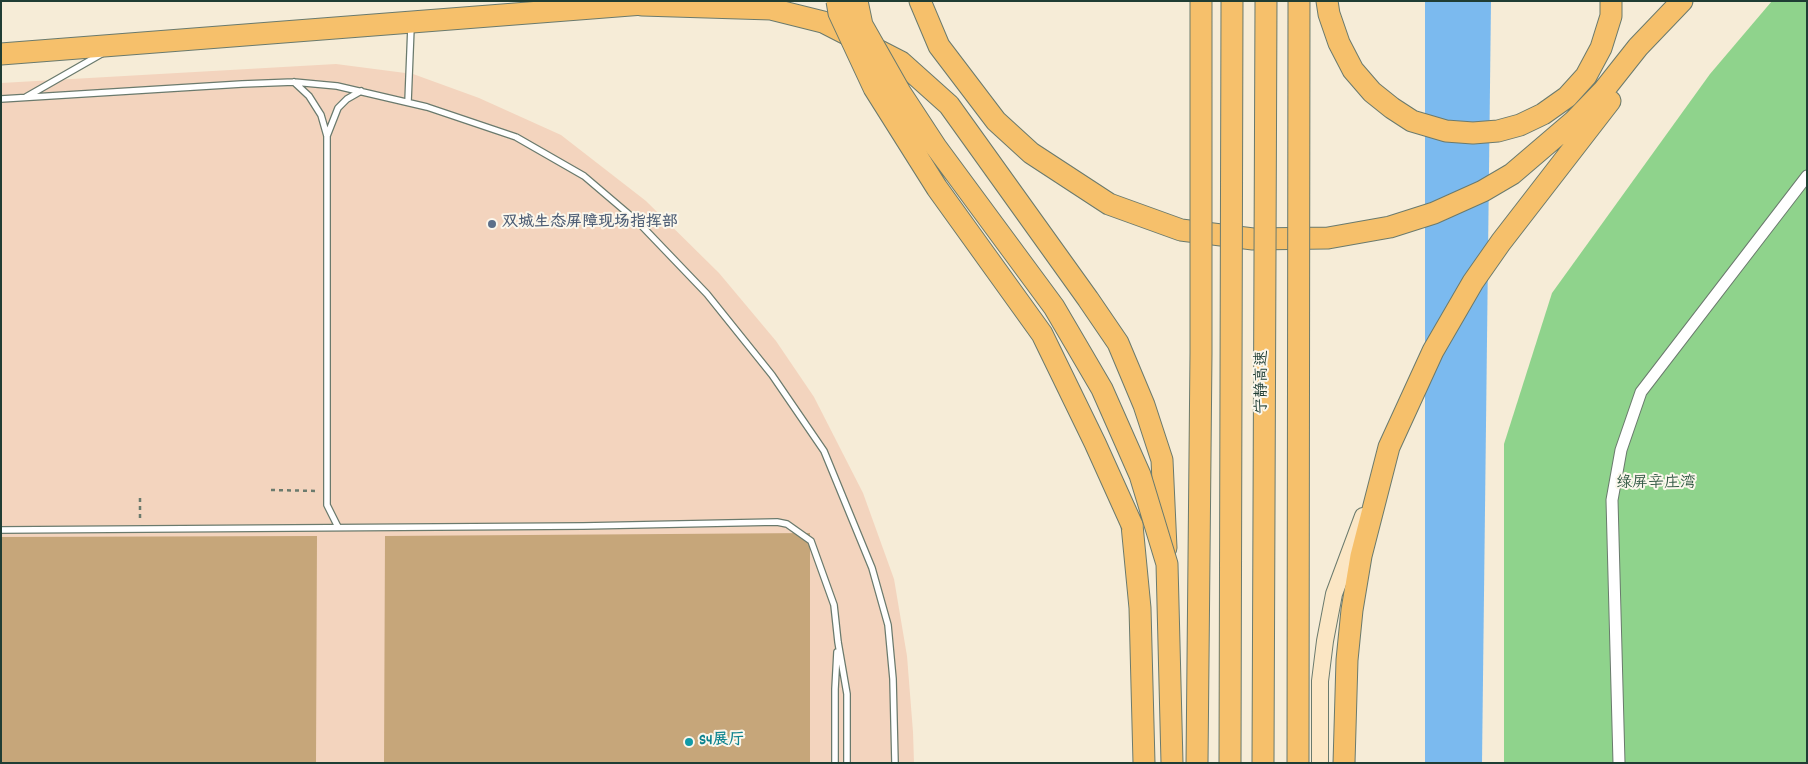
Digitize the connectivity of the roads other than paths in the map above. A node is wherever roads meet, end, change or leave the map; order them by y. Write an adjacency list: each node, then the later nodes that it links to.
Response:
1 (671, 1): 12 (highway)
2 (837, 1): 31 (highway, bridge)
3 (857, 1): 26 (highway, bridge)
4 (920, 1): 11 (highway)
5 (1201, 1): 33 (highway, bridge)
6 (1232, 1): 34 (highway, 宁静高速, bridge)
7 (1266, 1): 35 (highway, 宁静高速, bridge)
8 (1299, 1): 36 (highway, bridge)
9 (1327, 1): 10 (highway)
10 (1611, 1)
11 (1682, 2): 23 (highway)
12 (642, 5): 13 (highway); 26 (highway, bridge)
13 (412, 22): 14 (highway); 20 (lane)
14 (119, 44): 15 (highway); 18 (lane)
15 (1, 54)
16 (294, 82): 17 (lane); 18 (lane); 21 (lane)
17 (361, 91): 20 (lane); 21 (lane)
18 (24, 98): 19 (lane)
19 (1, 99)
20 (408, 102): 30 (lane)
21 (327, 136): 24 (lane)
22 (1807, 176): 39 (street)
23 (1389, 447): 37 (street); 38 (highway)
24 (338, 527): 25 (lane); 27 (lane)
25 (1, 530)
26 (1167, 564): 32 (highway, bridge)
27 (838, 642): 28 (lane); 29 (lane)
28 (835, 763)
29 (847, 763)
30 (895, 763)
31 (1144, 763)
32 (1172, 763)
33 (1197, 763)
34 (1230, 763)
35 (1263, 763)
36 (1298, 763)
37 (1320, 763)
38 (1344, 763)
39 (1619, 763)

